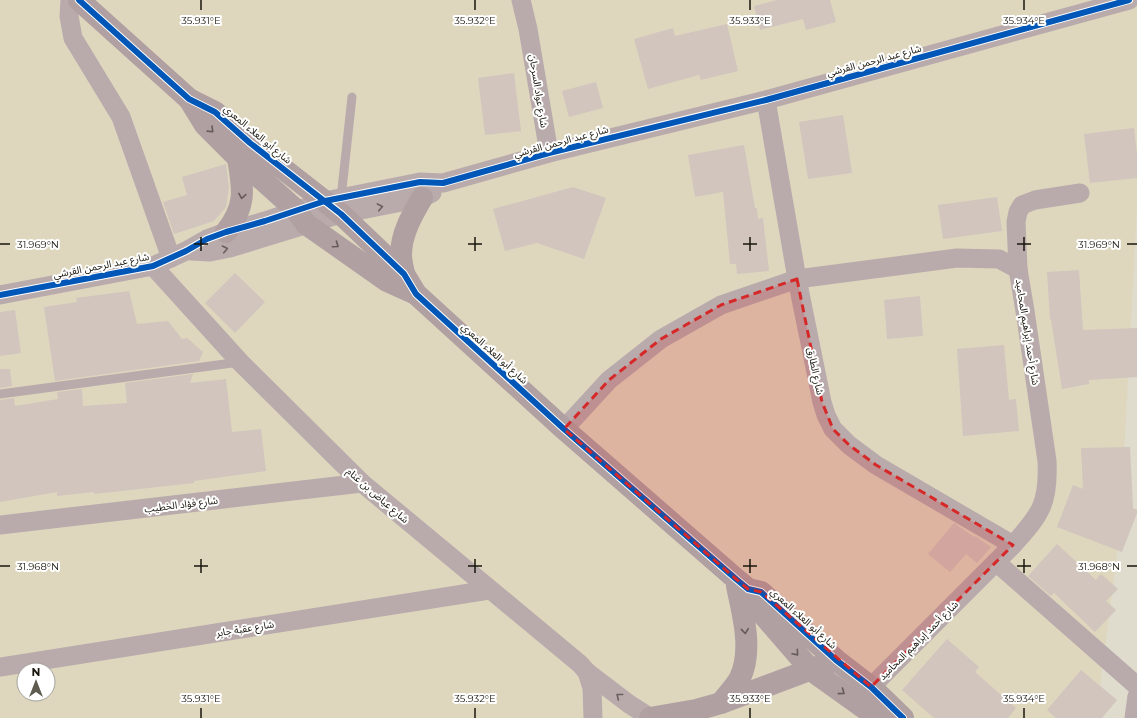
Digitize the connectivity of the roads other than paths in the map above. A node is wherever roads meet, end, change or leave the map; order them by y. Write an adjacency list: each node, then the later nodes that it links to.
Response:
1 (70, 0): 16 (street)
2 (79, 0): 6 (street, شارع أبو العلاء المعري)
3 (521, 0): 8 (street, شارع عواد السرحان)
4 (1129, 0): 7 (street, شارع عبد الرحمن القرشي)
5 (352, 97): 13 (lane)
6 (188, 98): 9 (street, شارع أبو العلاء المعري, one-way to 9); 13 (street, شارع أبو العلاء المعري)
7 (766, 100): 8 (street, شارع عبد الرحمن القرشي); 20 (street, شارع الطارق)
8 (549, 153): 10 (street, شارع عبد الرحمن القرشي)
9 (238, 158): 14 (street, شارع أبو العلاء المعري); 15 (street, one-way to 15)
10 (443, 184): 12 (street, شارع عبد الرحمن القرشي); 13 (street, شارع عبد الرحمن القرشي)
11 (1080, 193): 18 (street)
12 (422, 198): 13 (street, شارع عبد الرحمن القرشي, one-way to 12); 19 (street)
13 (336, 204): 14 (street, شارع عبد الرحمن القرشي); 19 (street, شارع أبو العلاء المعري)
14 (301, 217): 15 (street, شارع عبد الرحمن القرشي); 16 (street, شارع عبد الرحمن القرشي, one-way to 14); 21 (street, شارع أبو العلاء المعري, one-way to 21)
15 (226, 232): 16 (street, شارع عبد الرحمن القرشي)
16 (179, 254): 17 (street, شارع عبد الرحمن القرشي)
17 (153, 266): 22 (street, شارع عبد الرحمن القرشي); 23 (street, شارع عياض بن غنام)
18 (1018, 269): 20 (street, شارع أحمد إبراهيم المحاميد); 28 (street, شارع أحمد إبراهيم المحاميد)
19 (404, 274): 21 (street, شارع أبو العلاء المعري)
20 (797, 279): 25 (street, شارع أحمد إبراهيم المحاميد); 28 (street, شارع الطارق)
21 (416, 294): 25 (street, شارع أبو العلاء المعري)
22 (0, 295)
23 (240, 362): 24 (lane); 26 (street, شارع عياض بن غنام)
24 (0, 394)
25 (564, 429): 30 (street, شارع أبو العلاء المعري)
26 (362, 483): 27 (street, شارع فؤاد الخطيب); 31 (street, شارع عياض بن غنام)
27 (0, 526)
28 (1013, 545): 29 (street, شارع أحمد إبراهيم المحاميد)
29 (996, 562): 36 (street); 37 (street, شارع أحمد إبراهيم المحاميد)
30 (742, 584): 32 (street, شارع أبو العلاء المعري); 34 (street, شارع أبو العلاء المعري, one-way to 34); 39 (street, one-way to 39)
31 (489, 590): 33 (street, شارع عقبة جابر); 35 (street, شارع عياض بن غنام)
32 (836, 660): 34 (street); 37 (street, شارع أبو العلاء المعري)
33 (0, 667)
34 (811, 670): 39 (street); 42 (street, شارع أبو العلاء المعري, one-way to 42)
35 (587, 672): 40 (street); 41 (street, شارع عياض بن غنام, one-way to 35)
36 (1137, 686)
37 (871, 687): 43 (street, شارع أبو العلاء المعري)
38 (1137, 696): 44 (street)
39 (711, 709): 41 (street)
40 (593, 718)
41 (651, 718)
42 (878, 718)
43 (903, 718)
44 (1134, 718)

